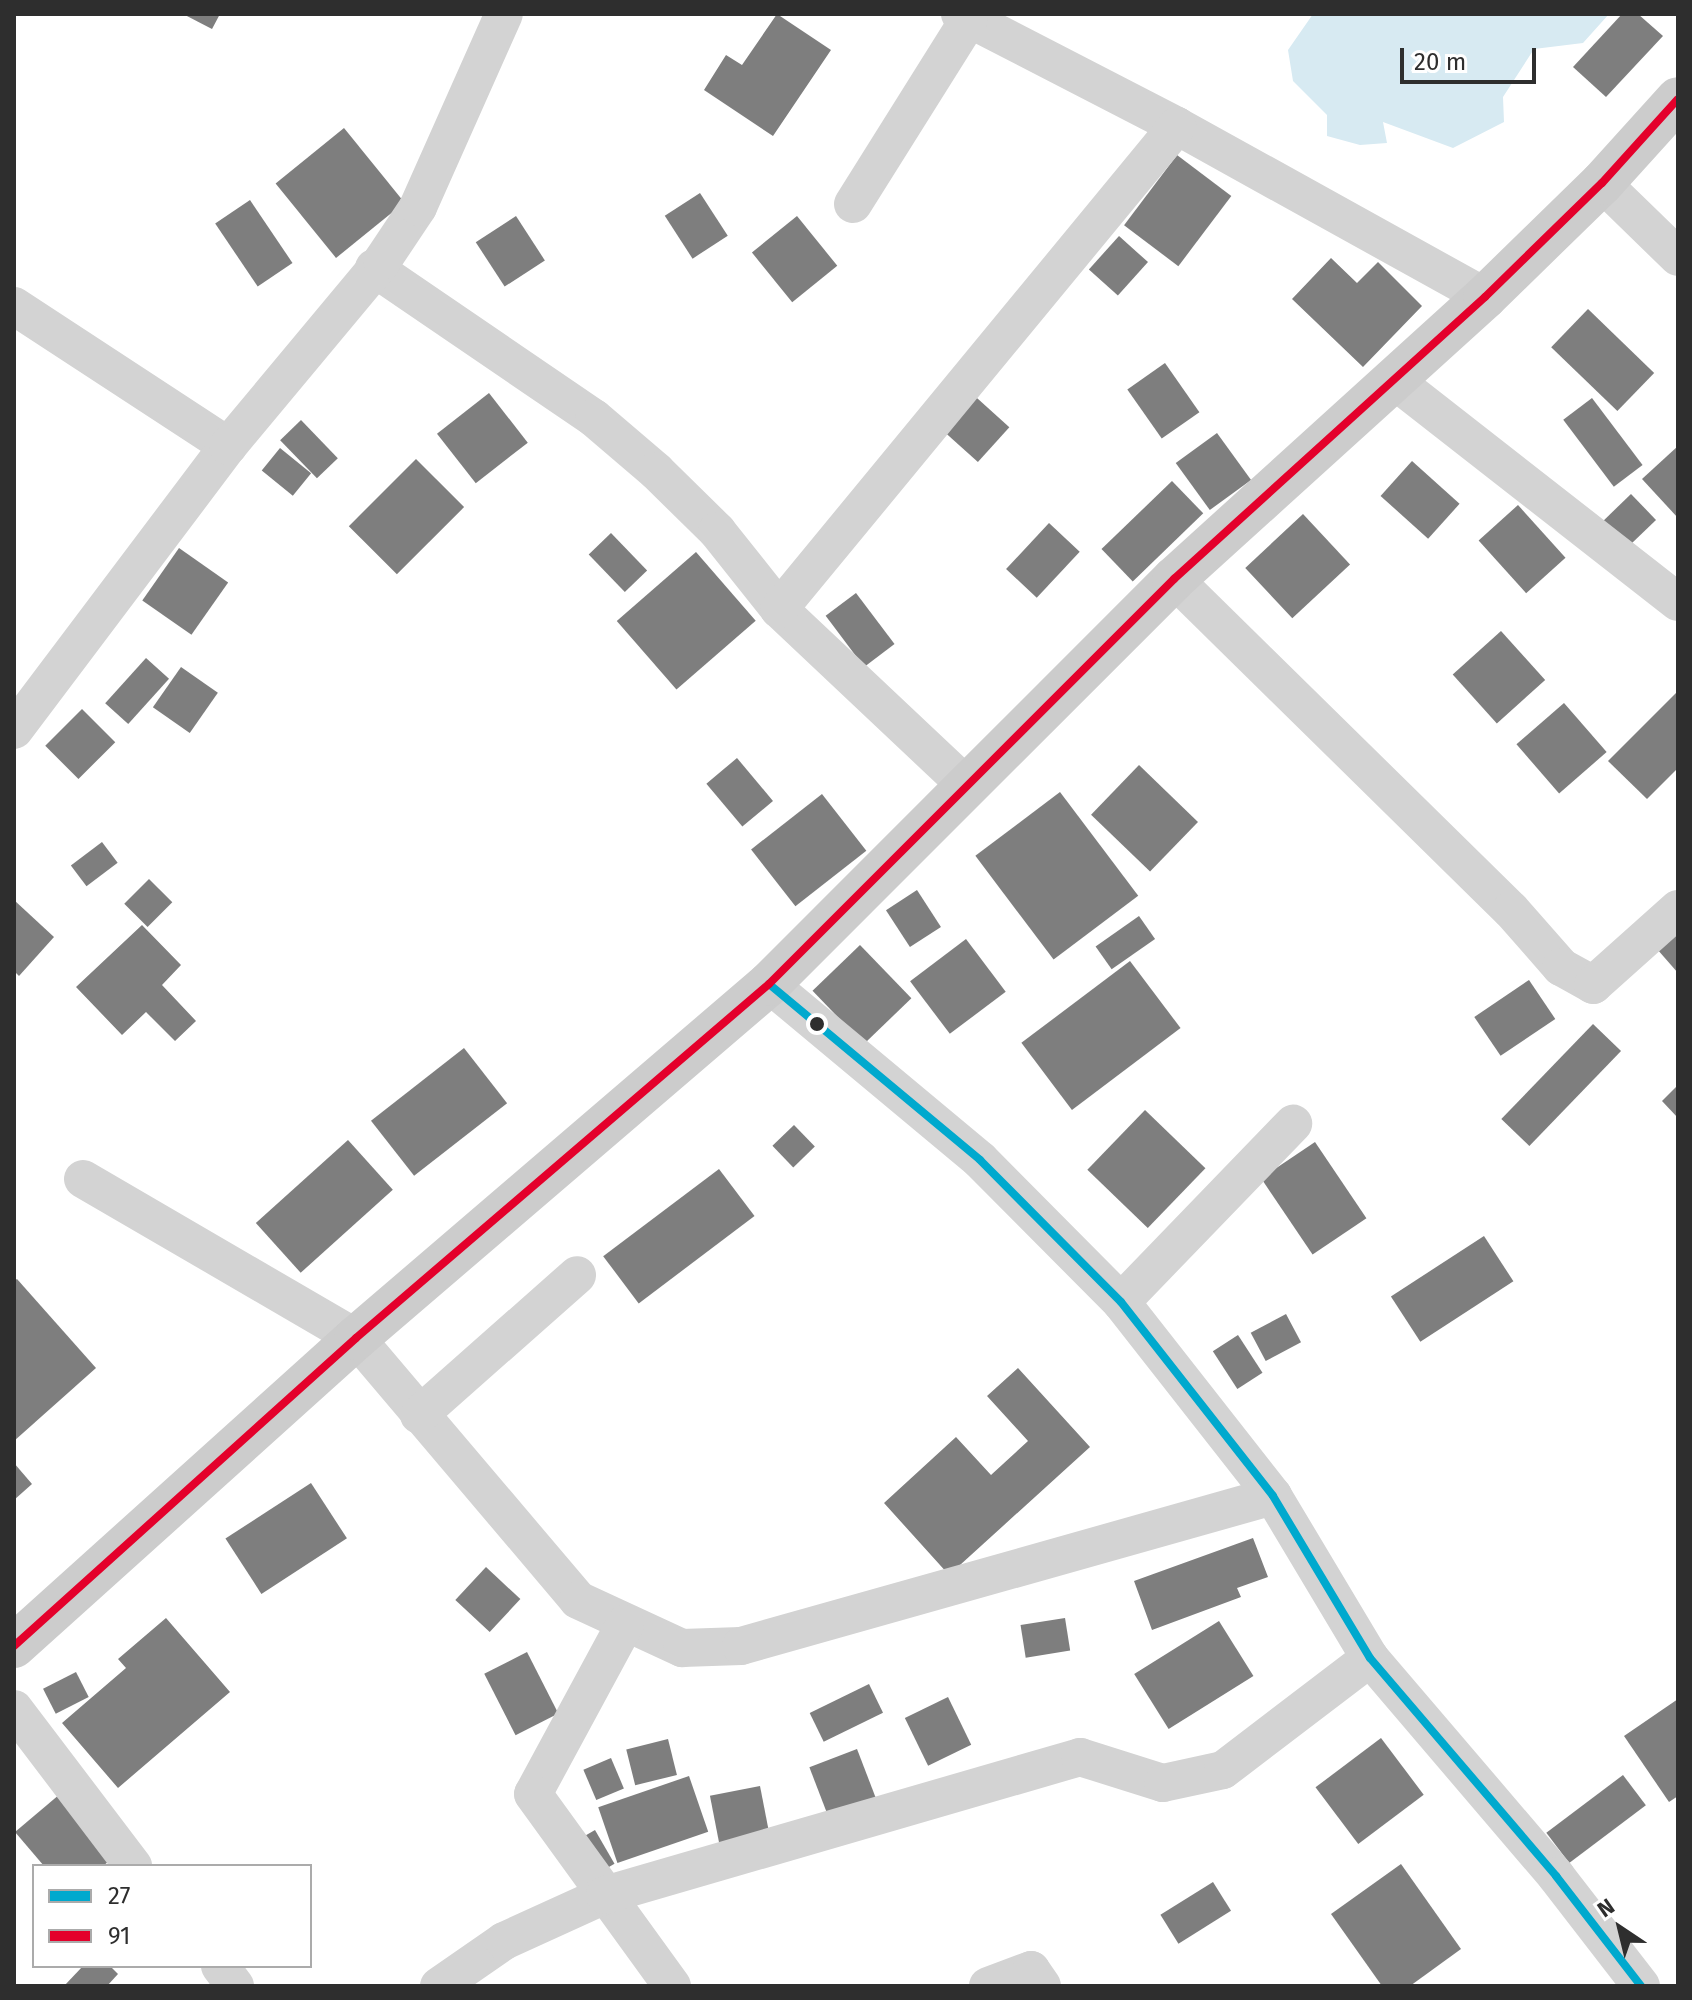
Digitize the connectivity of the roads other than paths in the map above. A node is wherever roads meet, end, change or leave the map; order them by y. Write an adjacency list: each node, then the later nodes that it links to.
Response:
1 (504, 14): 8 (street)
2 (965, 16): 4 (street); 6 (street)
3 (1678, 99): 5 (main road)
4 (1177, 126): 9 (street); 15 (street)
5 (1602, 183): 7 (street); 9 (main road)
6 (853, 204)
7 (1678, 257)
8 (374, 268): 12 (street); 15 (street)
9 (1485, 297): 11 (main road)
10 (14, 306): 12 (street)
11 (1395, 381): 13 (main road); 14 (street)
12 (228, 446): 16 (street)
13 (1174, 579): 17 (main road); 18 (street)
14 (1678, 602)
15 (779, 609): 17 (street)
16 (14, 730)
17 (965, 784): 19 (main road)
18 (1678, 909)
19 (769, 984): 23 (street); 24 (main road)
20 (1293, 1124): 23 (street)
21 (83, 1179): 24 (street)
22 (577, 1275): 25 (street)
23 (1121, 1302): 26 (street)
24 (356, 1338): 25 (street); 28 (main road)
25 (419, 1415): 27 (street)
26 (1273, 1496): 27 (street); 29 (street)
27 (625, 1624): 32 (street)
28 (14, 1646)
29 (1370, 1658): 32 (street); 39 (street)
30 (14, 1709): 31 (street)
31 (131, 1864)
32 (605, 1895): 35 (street); 36 (street)
33 (222, 1968): 34 (street)
34 (235, 1986)
35 (439, 1986)
36 (672, 1986)
37 (988, 1986): 38 (street)
38 (1042, 1986)
39 (1641, 1986)

